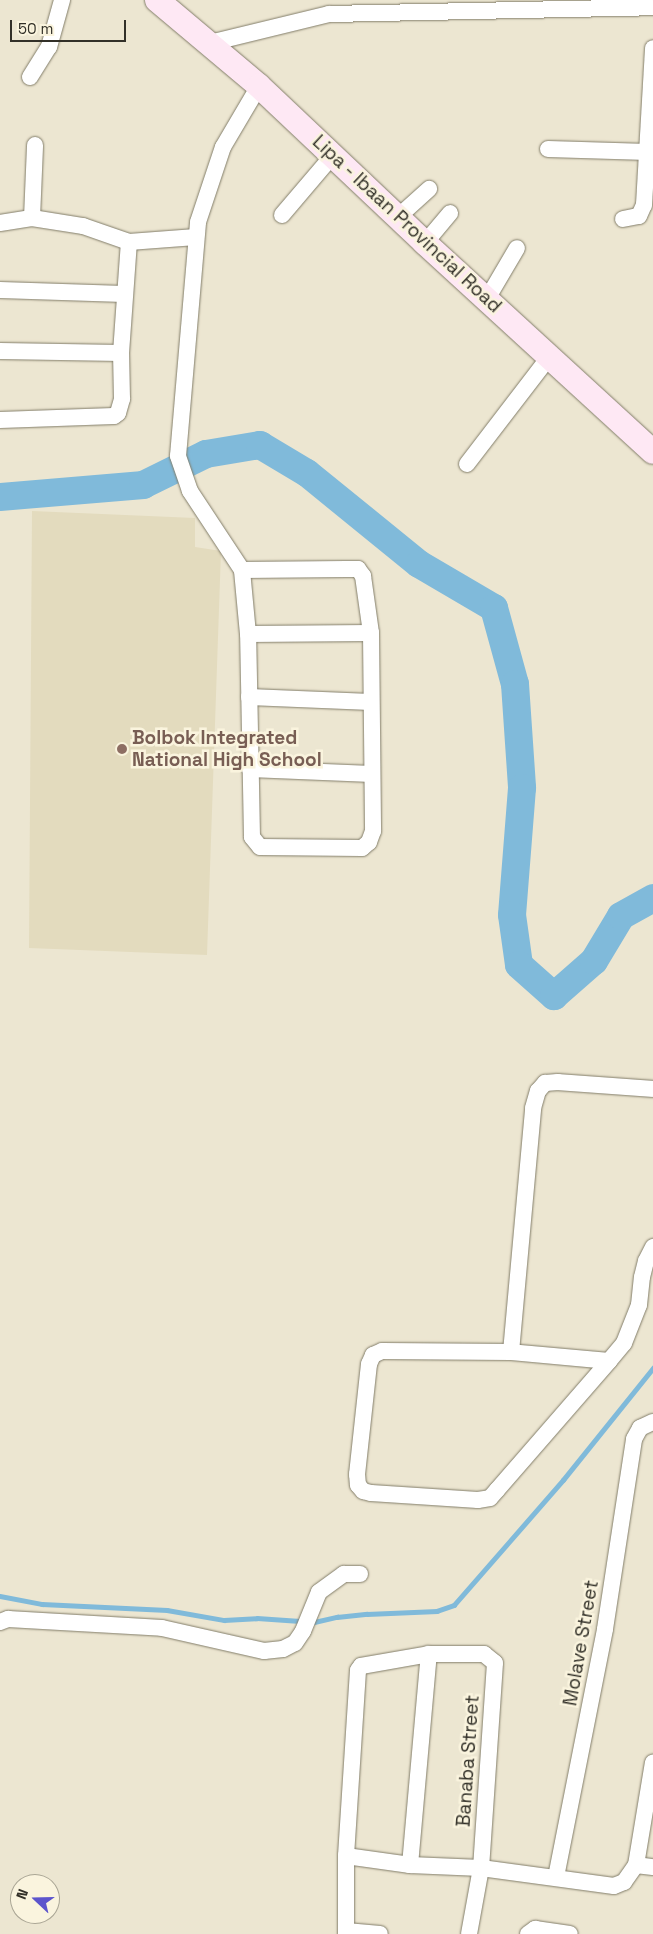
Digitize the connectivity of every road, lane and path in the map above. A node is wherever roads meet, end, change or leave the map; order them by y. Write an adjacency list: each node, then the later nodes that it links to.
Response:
1 (62, 0): 8 (street)
2 (164, 2): 6 (main road, Lipa - Ibaan Provincial Road)
3 (622, 4): 4 (street); 5 (street)
4 (492, 5): 6 (street)
5 (653, 7)
6 (210, 43): 9 (main road, Lipa - Ibaan Provincial Road)
7 (653, 48): 12 (street)
8 (30, 77)
9 (260, 86): 13 (main road, Lipa - Ibaan Provincial Road); 21 (street)
10 (35, 145): 18 (street)
11 (548, 150): 12 (street)
12 (648, 152): 19 (street)
13 (333, 155): 16 (street); 17 (main road, Lipa - Ibaan Provincial Road)
14 (429, 189): 17 (street)
15 (450, 213): 23 (street)
16 (282, 215)
17 (398, 217): 23 (main road, Lipa - Ibaan Provincial Road)
18 (32, 218): 20 (street); 22 (street)
19 (623, 219)
20 (0, 223)
21 (196, 237): 22 (street); 34 (street)
22 (129, 242): 26 (street)
23 (425, 243): 27 (main road, Lipa - Ibaan Provincial Road)
24 (517, 248): 27 (street)
25 (0, 290): 26 (street)
26 (124, 294): 29 (street)
27 (487, 299): 30 (main road, Lipa - Ibaan Provincial Road)
28 (0, 351): 29 (street)
29 (121, 353): 31 (street)
30 (550, 356): 32 (main road, Lipa - Ibaan Provincial Road); 33 (street)
31 (0, 420)
32 (653, 452)
33 (467, 464)
34 (242, 570): 35 (street); 36 (street)
35 (371, 633): 36 (street); 38 (street)
36 (248, 634): 37 (street)
37 (249, 696): 38 (street); 39 (street)
38 (371, 702): 40 (street)
39 (250, 769): 40 (street); 40 (street)
40 (372, 774)
41 (653, 1089): 43 (street)
42 (653, 1247): 44 (street)
43 (511, 1352): 44 (street); 44 (street)
44 (609, 1361)
45 (652, 1421): 55 (street, Molave Street)
46 (360, 1574): 47 (street)
47 (0, 1622)
48 (429, 1654): 50 (street); 51 (street); 54 (street, Banaba Street)
49 (653, 1762): 52 (street)
50 (346, 1856): 51 (street); 56 (street)
51 (410, 1865): 54 (street)
52 (636, 1865): 53 (street); 55 (street)
53 (653, 1867)
54 (481, 1868): 55 (street); 58 (street, Banaba Street)
55 (556, 1877)
56 (346, 1932): 57 (street)
57 (380, 1934)
58 (469, 1934)
59 (528, 1934): 60 (street)
60 (570, 1934)

